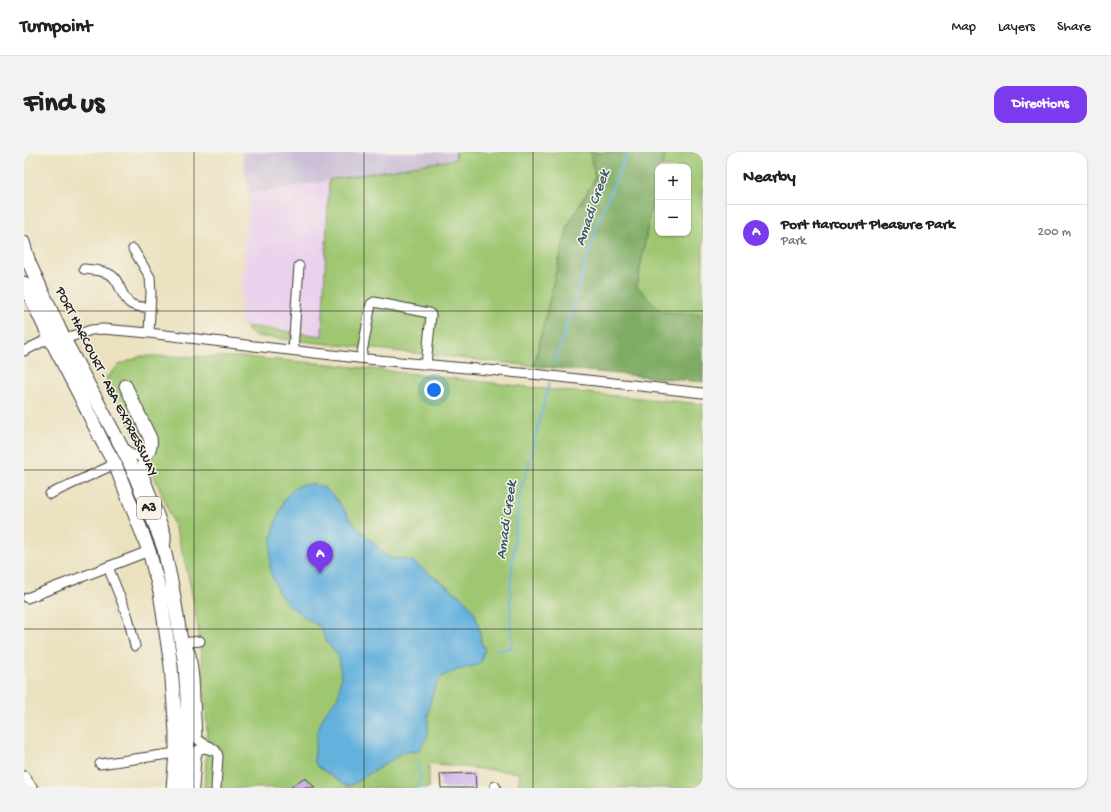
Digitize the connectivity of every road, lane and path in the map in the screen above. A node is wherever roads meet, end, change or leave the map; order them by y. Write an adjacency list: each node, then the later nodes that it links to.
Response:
1 (24, 242): 5 (main road)
2 (133, 248): 8 (street)
3 (24, 252): 5 (highway, PORT HARCOURT - ABA EXPRESSWAY / A3)
4 (299, 266): 12 (street)
5 (32, 268): 11 (highway, PORT HARCOURT - ABA EXPRESSWAY / A3)
6 (84, 269): 8 (street)
7 (26, 291): 10 (highway, PORT HARCOURT - ABA EXPRESSWAY / A3)
8 (150, 308): 9 (street)
9 (149, 333): 11 (street); 12 (street)
10 (50, 338): 13 (street); 18 (highway, PORT HARCOURT - ABA EXPRESSWAY / A3)
11 (64, 339): 17 (highway, PORT HARCOURT - ABA EXPRESSWAY / A3)
12 (293, 350): 14 (street)
13 (24, 351)
14 (361, 358): 15 (street); 15 (street)
15 (426, 365): 16 (street)
16 (703, 393)
17 (122, 446): 21 (highway, PORT HARCOURT - ABA EXPRESSWAY / A3); 21 (street)
18 (114, 464): 19 (street); 20 (highway, PORT HARCOURT - ABA EXPRESSWAY / A3)
19 (50, 494)
20 (148, 551): 22 (street); 27 (highway, PORT HARCOURT - ABA EXPRESSWAY / A3)
21 (164, 551): 25 (highway, PORT HARCOURT - ABA EXPRESSWAY / A3)
22 (108, 567): 23 (street); 26 (street)
23 (27, 598)
24 (200, 641): 25 (street)
25 (182, 643): 32 (highway, PORT HARCOURT - ABA EXPRESSWAY / A3); 34 (street)
26 (135, 646)
27 (176, 753): 28 (street); 31 (highway, PORT HARCOURT - ABA EXPRESSWAY / A3)
28 (100, 764)
29 (24, 776): 30 (street)
30 (33, 788)
31 (173, 788)
32 (186, 788)
33 (194, 788): 34 (street)
34 (215, 788)

